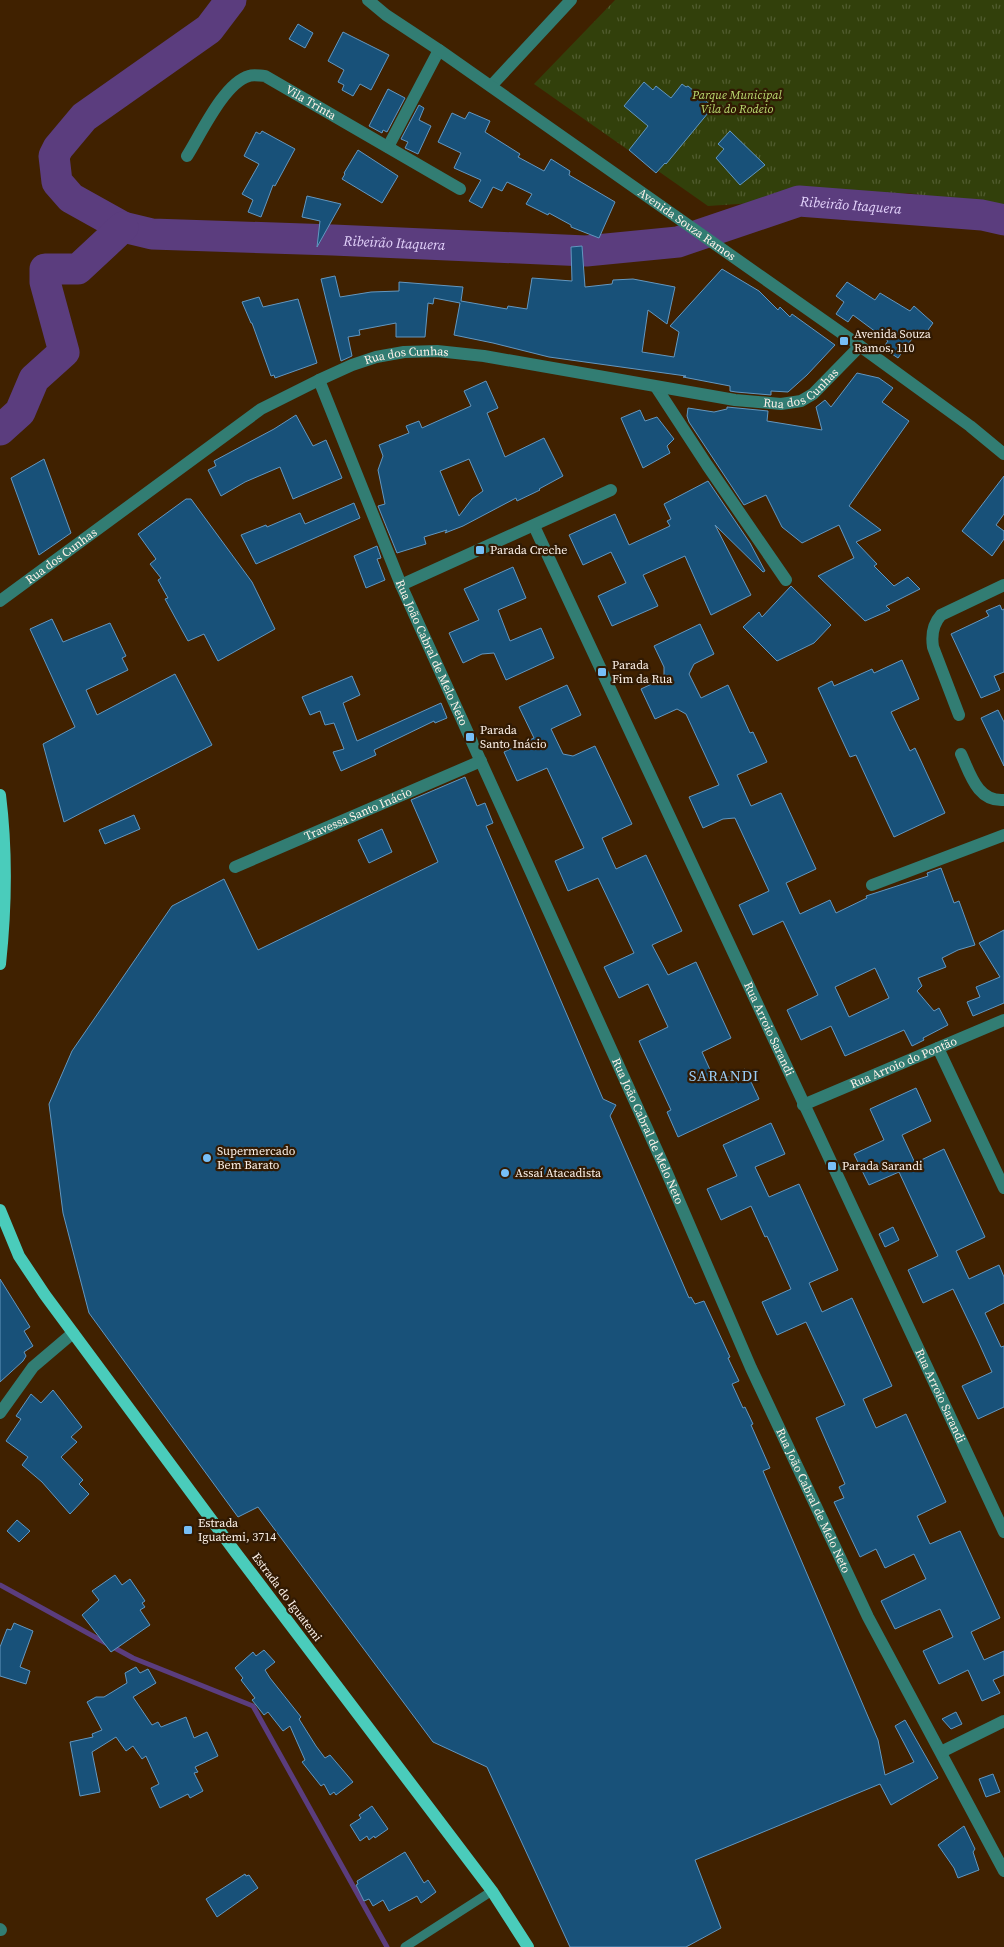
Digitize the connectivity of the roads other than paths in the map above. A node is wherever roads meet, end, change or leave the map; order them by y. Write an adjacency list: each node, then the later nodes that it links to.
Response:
1 (368, 0): 3 (street, Avenida Souza Ramos)
2 (571, 0): 4 (street)
3 (439, 50): 4 (street, Avenida Souza Ramos); 5 (street)
4 (490, 86): 8 (street, Avenida Souza Ramos)
5 (388, 147): 6 (street, Vila Trinta); 7 (street, Vila Trinta)
6 (187, 156)
7 (460, 189)
8 (860, 346): 10 (street, Rua dos Cunhas); 11 (street, Avenida Souza Ramos)
9 (319, 380): 10 (street, Rua dos Cunhas); 15 (street, Rua João Cabral de Melo Neto); 17 (street, Rua dos Cunhas)
10 (656, 387): 14 (street)
11 (1004, 454)
12 (611, 490): 13 (street)
13 (534, 526): 15 (street); 29 (street, Rua Arroio Sarandi)
14 (786, 580)
15 (401, 585): 20 (street, Rua João Cabral de Melo Neto)
16 (1004, 585): 18 (street)
17 (0, 601)
18 (959, 715)
19 (961, 754): 22 (street)
20 (481, 761): 24 (street, Travessa Santo Inácio); 36 (street, Rua João Cabral de Melo Neto)
21 (0, 795): 26 (main road)
22 (1004, 800)
23 (1004, 835): 25 (street)
24 (235, 867)
25 (872, 885)
26 (0, 964)
27 (1004, 1020): 28 (street, Rua Arroio do Pontão)
28 (938, 1048): 29 (street, Rua Arroio do Pontão); 30 (street)
29 (803, 1105): 34 (street, Rua Arroio Sarandi)
30 (1004, 1188)
31 (1, 1218): 32 (main road, Estrada do Iguatemi)
32 (72, 1333): 33 (street); 38 (main road, Estrada do Iguatemi)
33 (0, 1413)
34 (1004, 1532)
35 (1004, 1721): 36 (street)
36 (941, 1752): 37 (street, Rua João Cabral de Melo Neto)
37 (1004, 1871)
38 (492, 1891): 39 (lane); 40 (main road, Estrada do Iguatemi)
39 (405, 1947)
40 (528, 1947)

